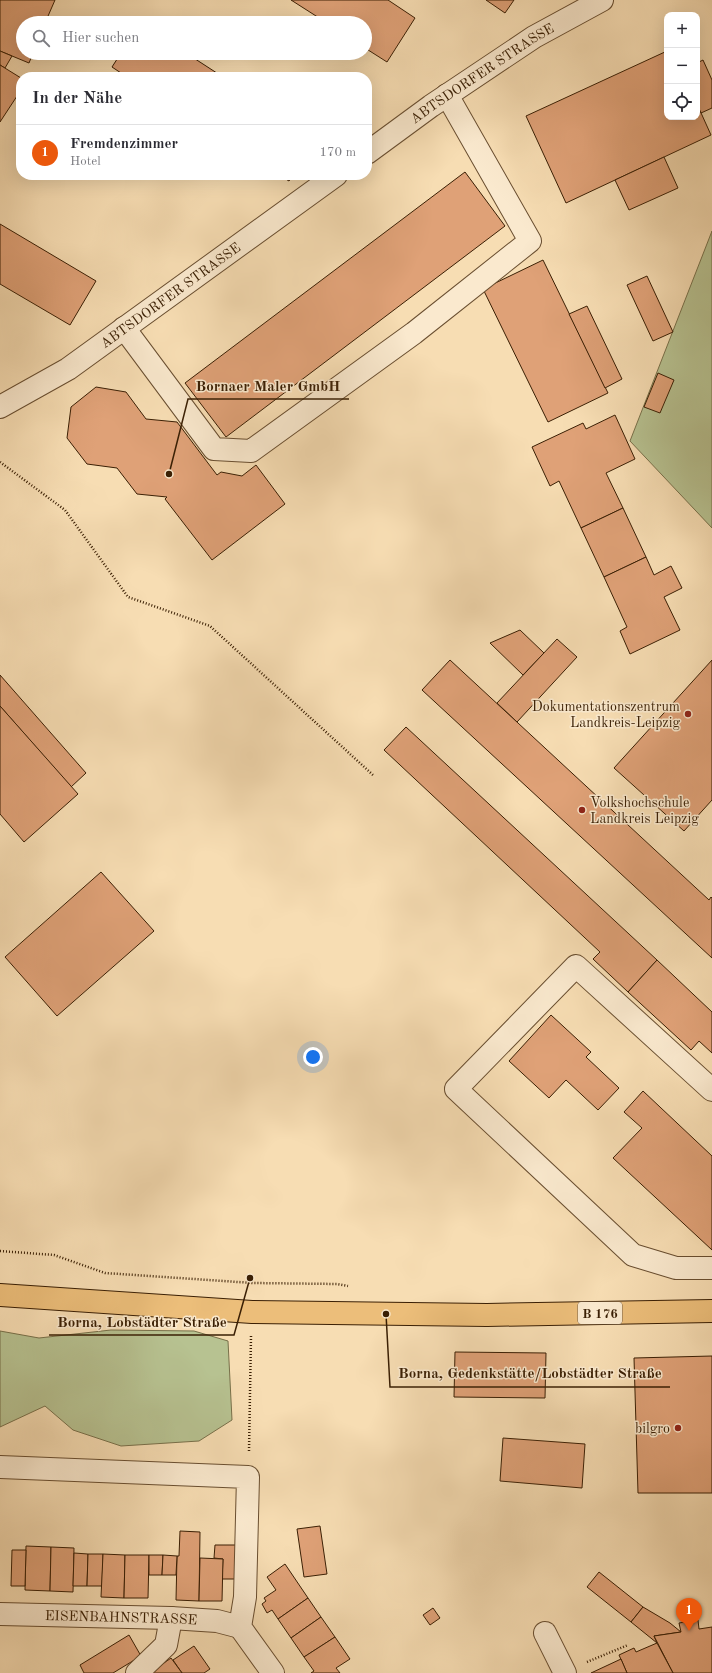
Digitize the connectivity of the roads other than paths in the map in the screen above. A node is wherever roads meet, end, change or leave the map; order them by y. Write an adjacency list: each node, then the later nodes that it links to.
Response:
1 (602, 0): 2 (street, ABTSDORFER STRASSE)
2 (447, 95): 3 (street, ABTSDORFER STRASSE); 5 (street)
3 (372, 149)
4 (329, 180): 5 (street, ABTSDORFER STRASSE)
5 (124, 328): 6 (street, ABTSDORFER STRASSE)
6 (0, 408)
7 (712, 1090): 8 (street)
8 (712, 1268)
9 (0, 1295): 10 (main road, B 176)
10 (712, 1311)
11 (0, 1467): 14 (street)
12 (0, 1614): 13 (street, EISENBAHNSTRASSE)
13 (171, 1618): 14 (street, EISENBAHNSTRASSE); 17 (street)
14 (240, 1627): 16 (street)
15 (545, 1633): 18 (street)
16 (271, 1672)
17 (137, 1673)
18 (564, 1673)

